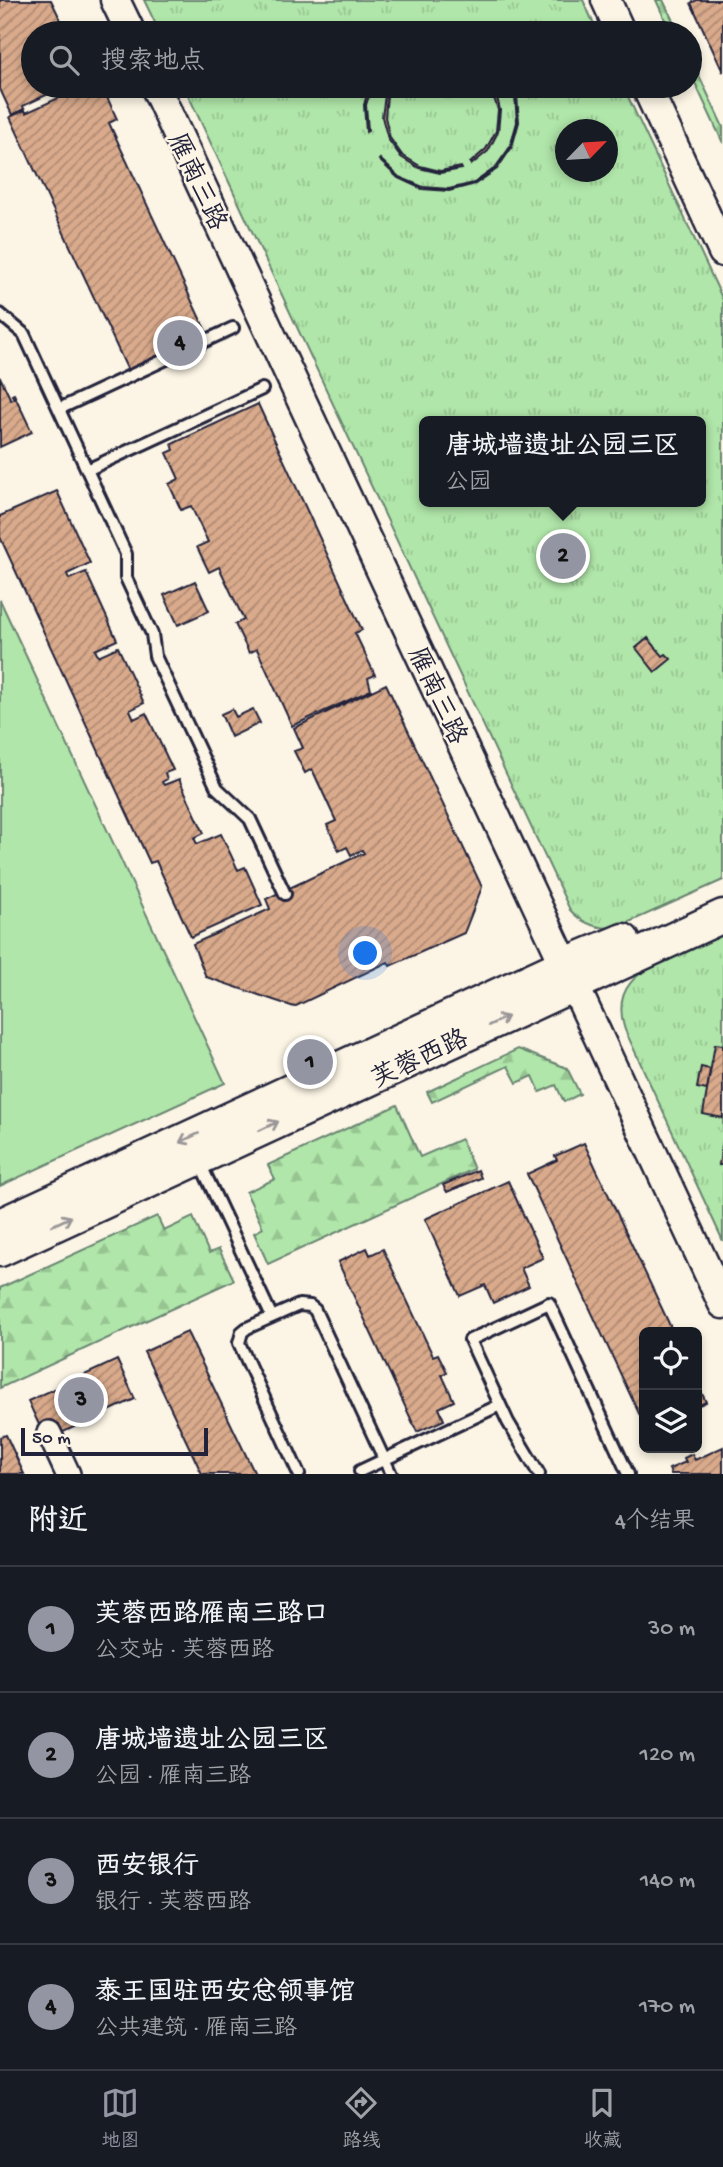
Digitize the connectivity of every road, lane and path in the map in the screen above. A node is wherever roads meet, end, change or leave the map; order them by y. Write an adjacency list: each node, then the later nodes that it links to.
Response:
1 (115, 0): 3 (street)
2 (606, 0): 4 (street)
3 (125, 21)
4 (616, 21)
5 (161, 98): 16 (street, 雁南三路)
6 (652, 98): 7 (street)
7 (723, 252)
8 (0, 314): 11 (lane)
9 (233, 328): 11 (lane)
10 (262, 389): 12 (lane)
11 (59, 409): 12 (lane)
12 (87, 470): 13 (lane)
13 (285, 894)
14 (723, 895): 16 (main road, 芙蓉西路)
15 (723, 916): 16 (main road, 芙蓉西路)
16 (570, 975): 17 (main road, 芙蓉西路, one-way to 16); 18 (main road, 芙蓉西路, one-way to 18); 20 (street, 雁南三路)
17 (198, 1159): 19 (main road, 芙蓉西路, one-way to 17); 21 (lane)
18 (0, 1225)
19 (0, 1250)
20 (723, 1304)
21 (272, 1317): 24 (lane); 27 (lane)
22 (500, 1405): 24 (lane); 29 (lane); 30 (lane)
23 (49, 1433): 26 (street)
24 (385, 1459): 25 (lane); 28 (lane)
25 (360, 1471)
26 (68, 1474)
27 (299, 1474)
28 (391, 1474)
29 (539, 1474)
30 (628, 1474)

